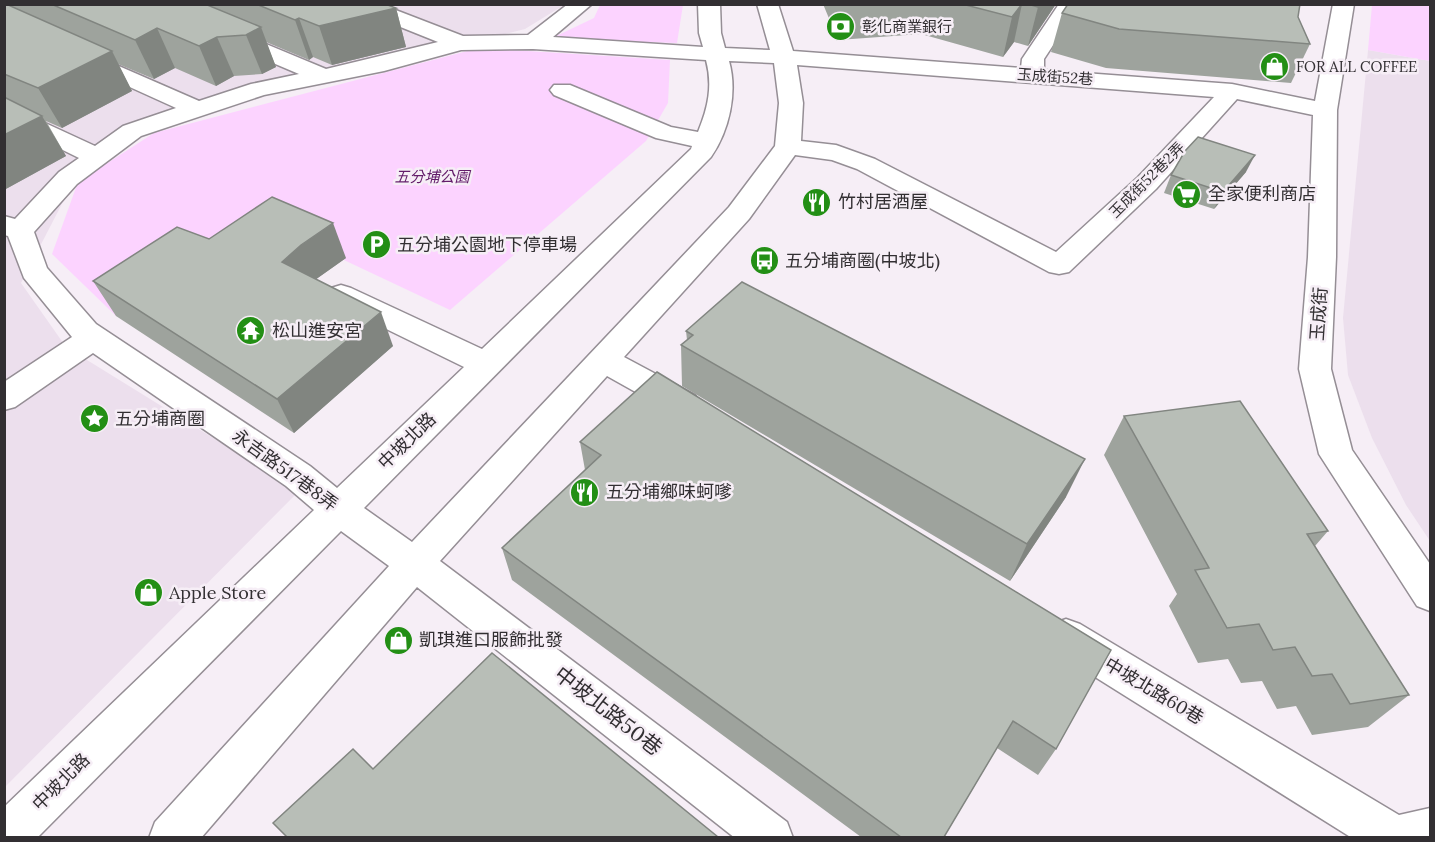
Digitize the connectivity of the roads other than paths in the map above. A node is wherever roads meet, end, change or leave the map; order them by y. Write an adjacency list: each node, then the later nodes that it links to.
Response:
1 (150, 4): 14 (street)
2 (360, 4): 10 (street)
3 (582, 4): 9 (street)
4 (709, 4): 11 (street, 中坡北路)
5 (766, 4): 12 (street)
6 (1070, 4): 13 (street)
7 (1344, 4): 18 (street, 玉成街)
8 (4, 22): 17 (street)
9 (534, 42): 10 (street, 玉成街52巷); 11 (street, 玉成街52巷)
10 (460, 44): 14 (street)
11 (716, 55): 12 (street, 玉成街52巷); 20 (street, 中坡北路)
12 (784, 57): 13 (street, 玉成街52巷); 21 (street)
13 (1032, 75): 16 (street, 玉成街52巷)
14 (324, 76): 17 (street)
15 (562, 90): 20 (street)
16 (1232, 91): 18 (street, 玉成街52巷); 21 (street, 玉成街52巷2弄)
17 (197, 109): 22 (street)
18 (1325, 110): 32 (street, 玉成街)
19 (4, 111): 22 (street)
20 (708, 141): 27 (street, 中坡北路)
21 (789, 147): 26 (street)
22 (96, 156): 23 (street)
23 (12, 228): 25 (street, 永吉路517巷8弄)
24 (327, 288): 27 (street)
25 (93, 338): 28 (street); 30 (street, 永吉路517巷8弄)
26 (604, 360): 29 (street); 31 (street)
27 (486, 364): 30 (street, 中坡北路)
28 (4, 398)
29 (709, 419)
30 (338, 509): 31 (street, 永吉路517巷8弄); 34 (street, 中坡北路)
31 (415, 564): 36 (street); 37 (street, 中坡北路50巷)
32 (1431, 594)
33 (1036, 619): 38 (street, 中坡北路60巷)
34 (8, 828)
35 (1431, 830): 38 (street)
36 (176, 836)
37 (771, 837)
38 (1396, 837)

